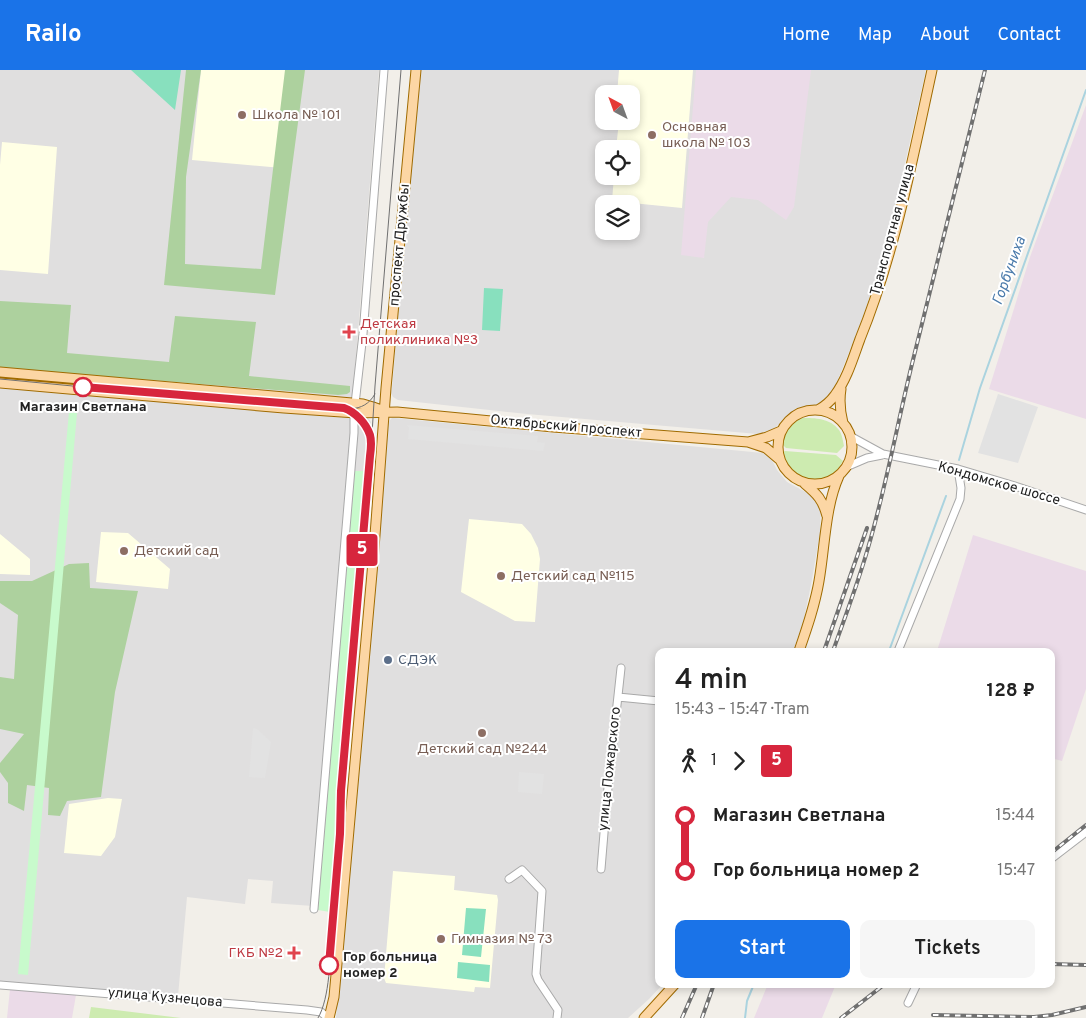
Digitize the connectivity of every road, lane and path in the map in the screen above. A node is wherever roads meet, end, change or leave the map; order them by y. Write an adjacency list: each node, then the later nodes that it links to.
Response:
1 (384, 70): 7 (street)
2 (416, 70): 9 (main road, проспект Дружбы)
3 (932, 70): 6 (main road, Транспортная улица)
4 (0, 372): 7 (main road, Октябрьский проспект)
5 (0, 383): 7 (main road, Октябрьский проспект)
6 (841, 386): 8 (main road, Транспортная улица); 10 (main road, Транспортная улица)
7 (355, 408): 9 (main road, Октябрьский проспект); 31 (street)
8 (818, 410): 10 (main road); 11 (main road)
9 (384, 412): 13 (main road, Октябрьский проспект); 36 (main road, проспект Дружбы)
10 (843, 423): 12 (main road)
11 (781, 431): 13 (main road, Октябрьский проспект); 15 (main road)
12 (850, 436): 14 (street, Кондомское шоссе); 16 (main road)
13 (748, 442): 15 (main road, Октябрьский проспект)
14 (883, 454): 16 (street, Кондомское шоссе); 17 (street, Кондомское шоссе)
15 (779, 459): 19 (main road)
16 (846, 468): 18 (main road)
17 (958, 469): 20 (street, Кондомское шоссе); 23 (street)
18 (840, 476): 19 (main road); 21 (main road)
19 (805, 484): 21 (main road)
20 (1086, 510)
21 (828, 519): 22 (main road)
22 (800, 648)
23 (899, 648)
24 (620, 668): 25 (street, улица Пожарского)
25 (618, 697): 26 (street); 29 (street, улица Пожарского)
26 (655, 701)
27 (1086, 832): 28 (street)
28 (1055, 856)
29 (601, 870)
30 (509, 879): 37 (street)
31 (314, 909)
32 (0, 985): 36 (street, улица Кузнецова)
33 (671, 988): 38 (main road)
34 (915, 988): 35 (street)
35 (908, 1003)
36 (329, 1018)
37 (558, 1018)
38 (644, 1018)

